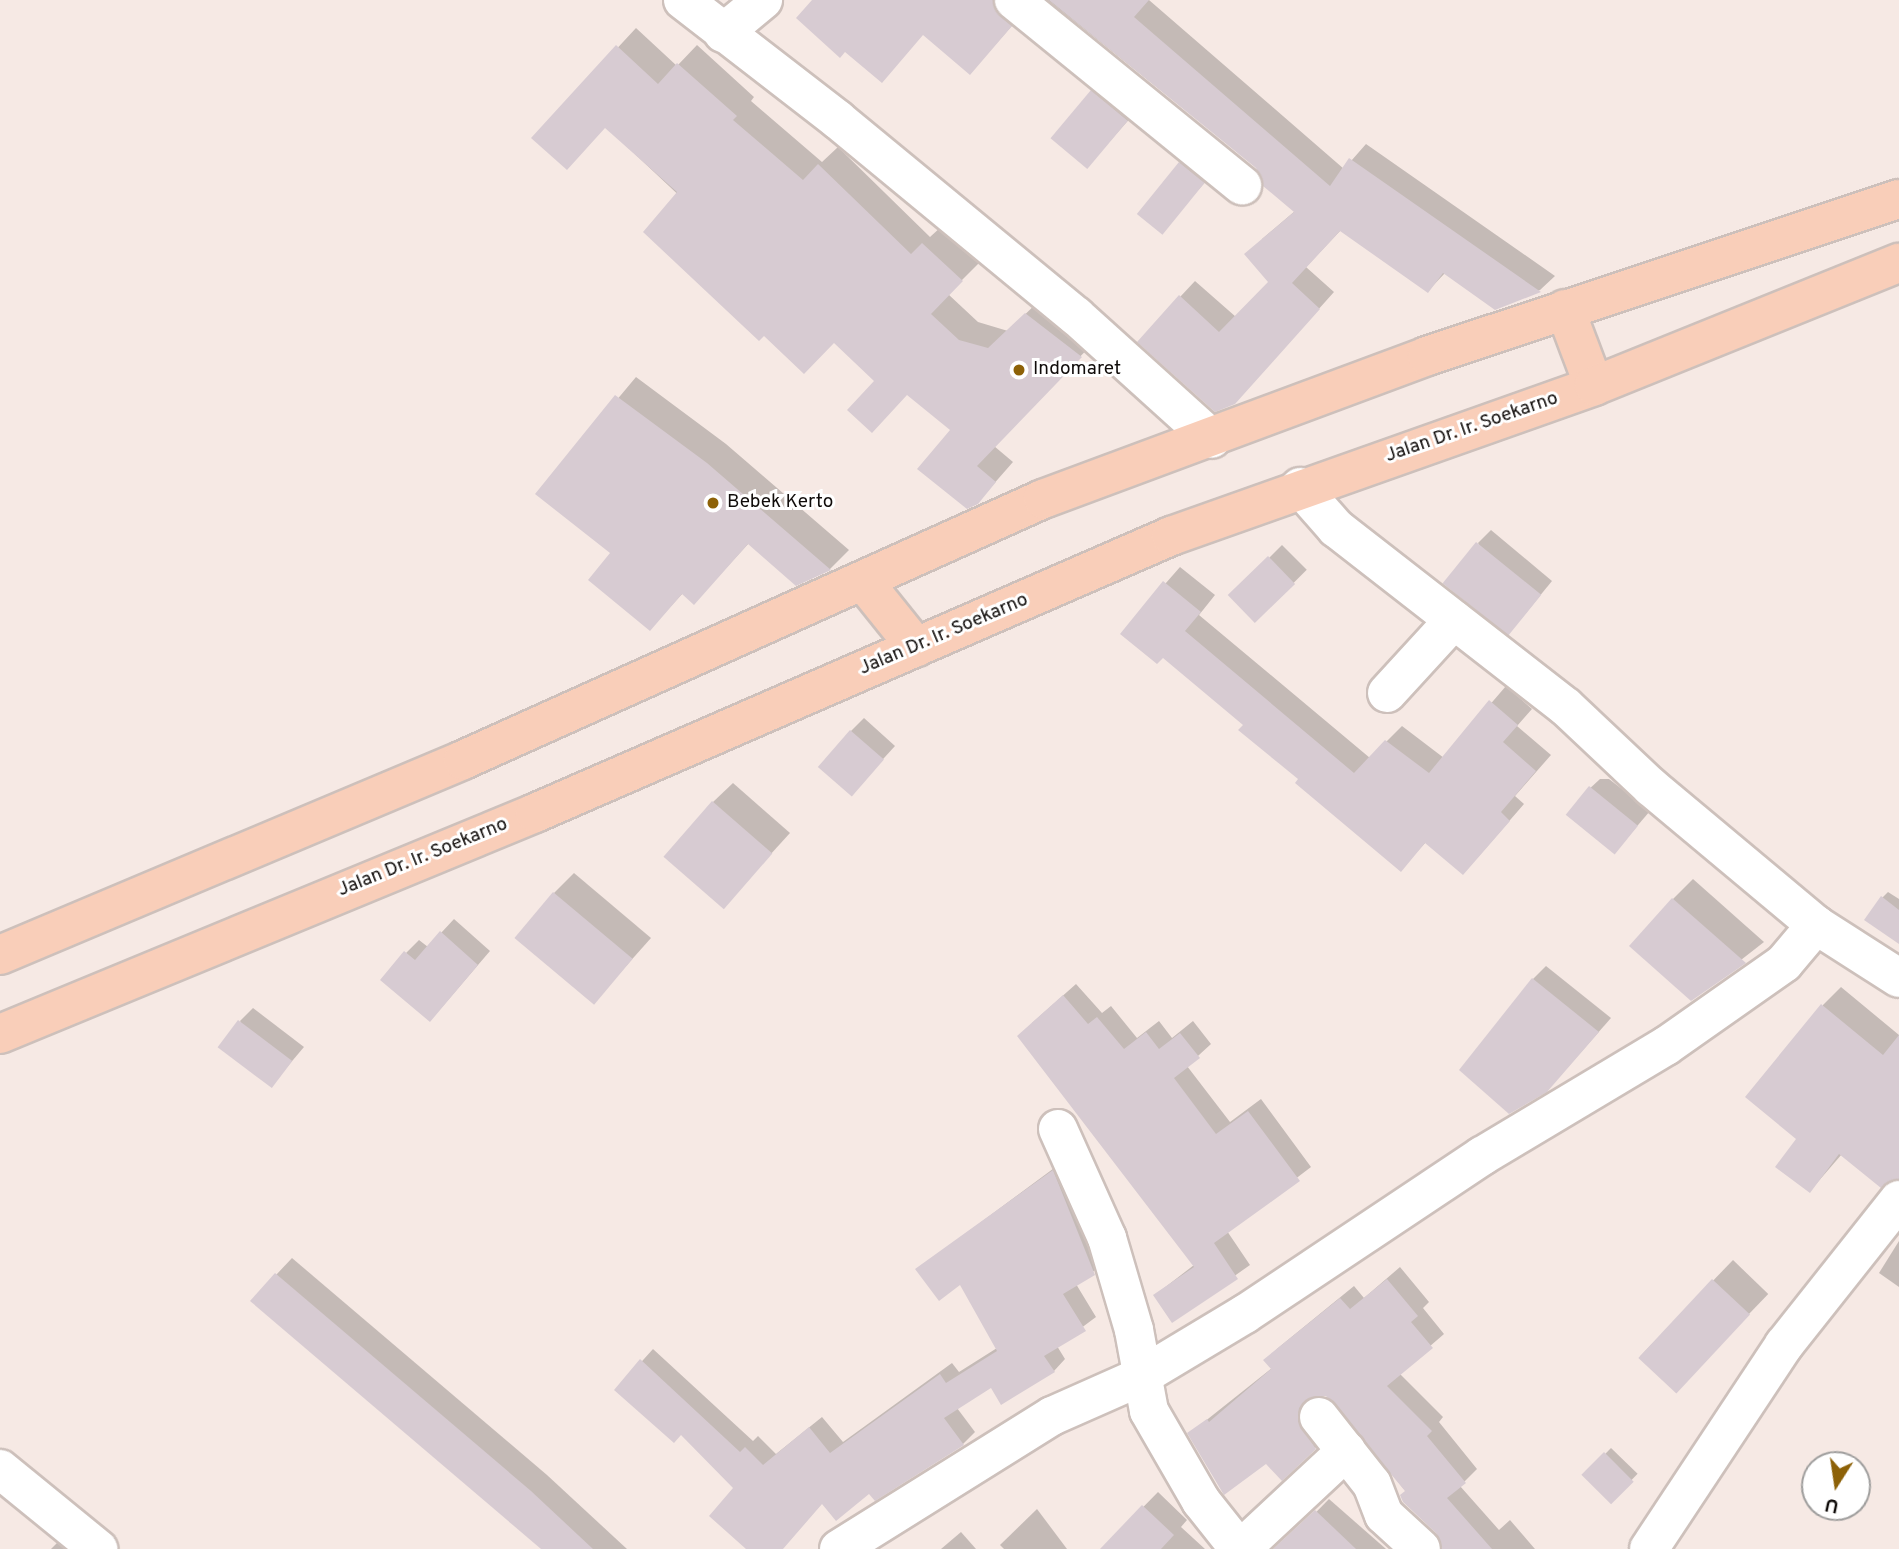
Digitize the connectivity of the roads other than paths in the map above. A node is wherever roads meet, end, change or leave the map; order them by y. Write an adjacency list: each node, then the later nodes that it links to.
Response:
1 (683, 0): 4 (street)
2 (763, 0): 4 (street)
3 (1014, 0): 5 (street)
4 (723, 33): 10 (street)
5 (1242, 185)
6 (1899, 200): 8 (main road)
7 (1899, 263): 9 (main road, Jalan Dr. Ir. Soekarno)
8 (1565, 309): 9 (main road); 10 (main road)
9 (1594, 386): 11 (main road, Jalan Dr. Ir. Soekarno)
10 (1212, 439): 12 (main road)
11 (1300, 487): 13 (street); 14 (main road, Jalan Dr. Ir. Soekarno)
12 (863, 581): 14 (main road); 17 (main road)
13 (1454, 620): 15 (street); 16 (street)
14 (916, 648): 19 (main road, Jalan Dr. Ir. Soekarno)
15 (1387, 693)
16 (1816, 925): 18 (street); 22 (street)
17 (0, 955)
18 (1899, 978)
19 (0, 1034)
20 (1058, 1129): 22 (street)
21 (1899, 1200): 30 (street)
22 (1140, 1377): 27 (street); 28 (street)
23 (1319, 1417): 24 (street)
24 (1346, 1451): 28 (street); 29 (street)
25 (0, 1469): 26 (street)
26 (98, 1549)
27 (839, 1549)
28 (1240, 1549)
29 (1421, 1549)
30 (1649, 1549)

